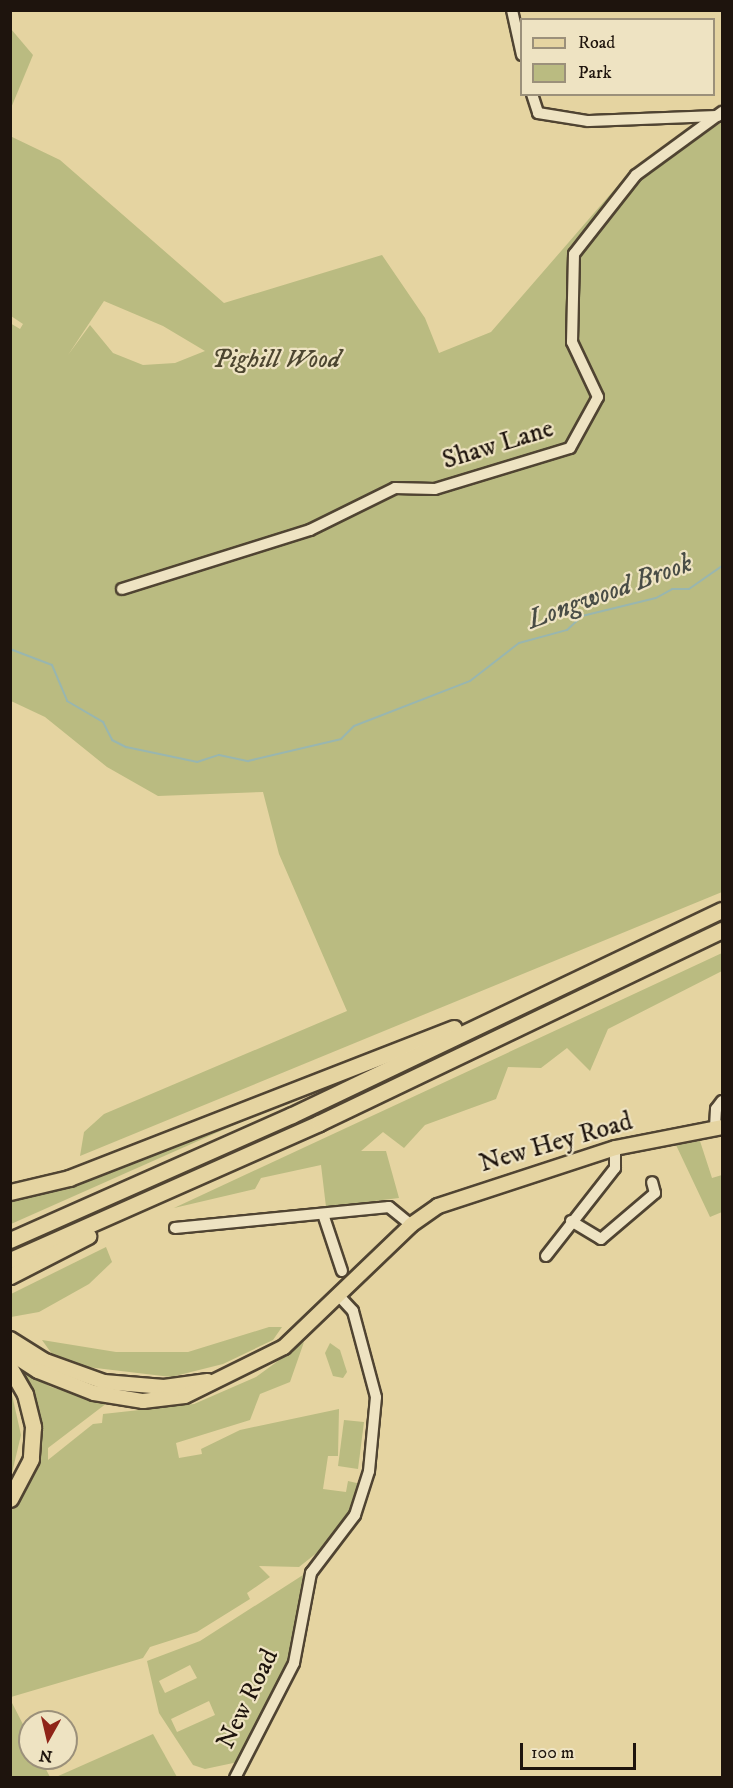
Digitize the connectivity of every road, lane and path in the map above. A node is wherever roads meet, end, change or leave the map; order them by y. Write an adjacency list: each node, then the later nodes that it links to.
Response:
1 (512, 10): 2 (street)
2 (520, 46)
3 (533, 96): 4 (street)
4 (720, 114): 5 (street, Shaw Lane)
5 (122, 589)
6 (723, 910): 8 (highway)
7 (723, 930): 12 (highway)
8 (572, 982): 14 (highway); 19 (highway)
9 (723, 1101): 10 (street)
10 (719, 1128): 11 (main road, New Hey Road)
11 (615, 1148): 16 (street); 17 (main road, New Hey Road)
12 (213, 1171): 21 (highway); 23 (highway)
13 (652, 1182): 16 (street)
14 (10, 1192)
15 (323, 1214): 17 (street); 18 (street); 22 (street)
16 (570, 1221): 20 (street)
17 (411, 1226): 24 (main road, New Hey Road)
18 (175, 1228)
19 (10, 1240)
20 (546, 1256)
21 (10, 1260)
22 (342, 1271)
23 (10, 1276)
24 (338, 1295): 28 (main road, New Hey Road); 30 (street, New Road)
25 (10, 1339): 28 (main road, New Hey Road)
26 (10, 1353): 28 (main road, New Hey Road)
27 (10, 1368): 29 (highway)
28 (225, 1379)
29 (10, 1498)
30 (235, 1778)

